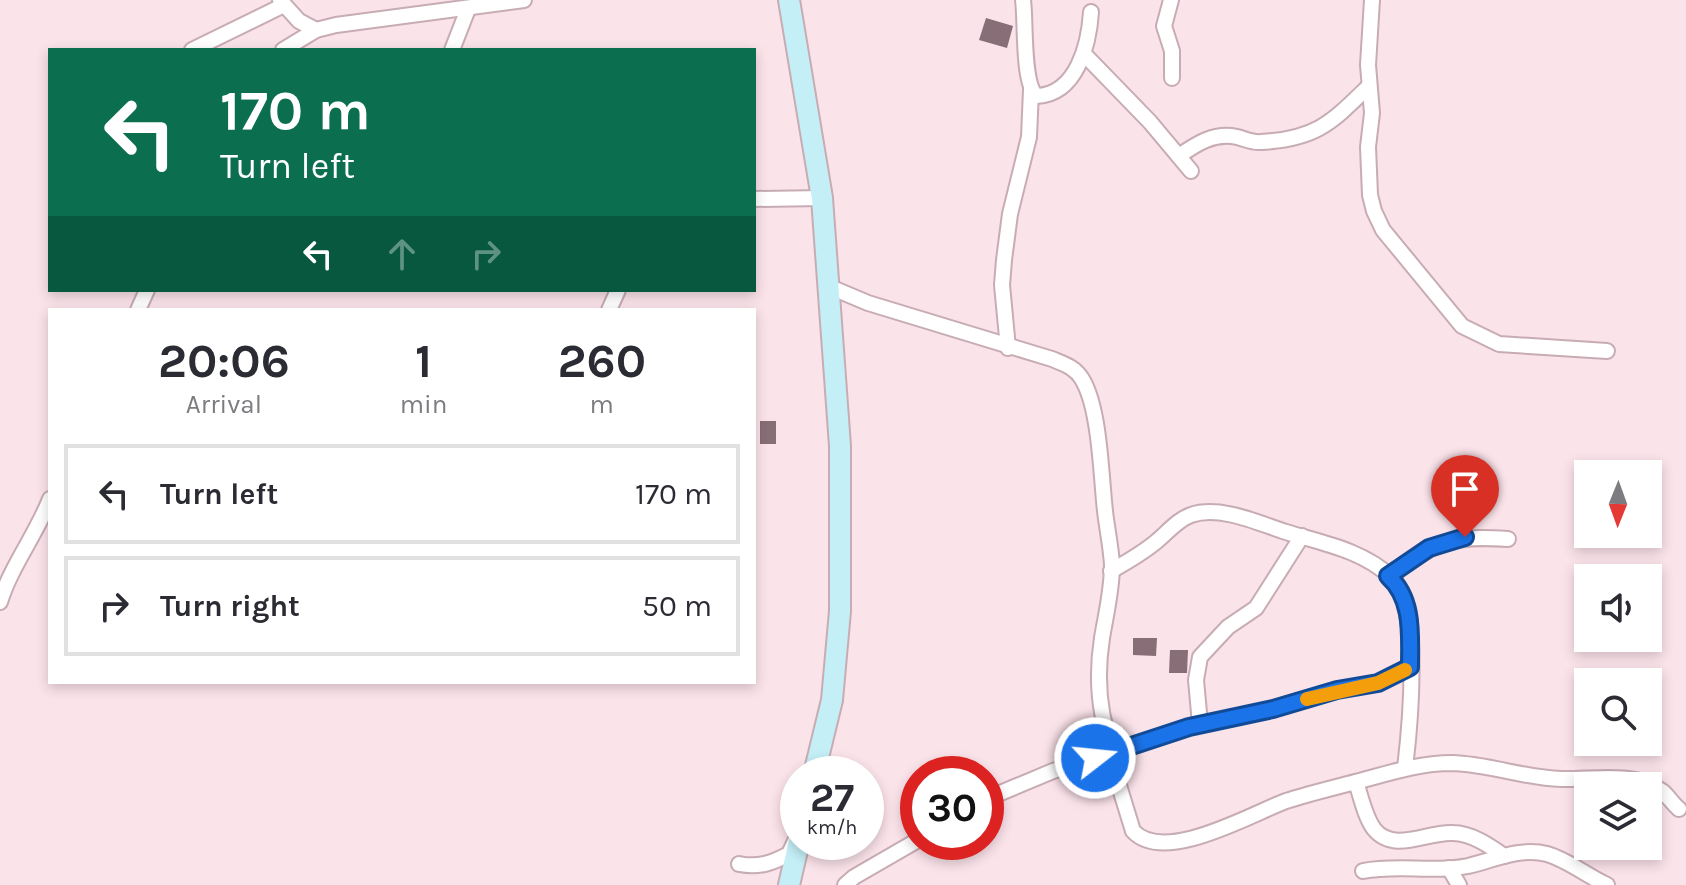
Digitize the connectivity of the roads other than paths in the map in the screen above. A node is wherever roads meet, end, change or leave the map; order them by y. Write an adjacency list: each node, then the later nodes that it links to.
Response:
1 (524, 0): 7 (street)
2 (789, 0): 19 (street)
3 (1023, 0): 16 (street)
4 (1171, 0): 14 (street)
5 (1372, 0): 15 (street)
6 (281, 3): 9 (street); 10 (street)
7 (468, 9): 9 (street); 12 (street)
8 (1091, 12): 13 (street)
9 (316, 30): 11 (street)
10 (196, 48)
11 (286, 48)
12 (453, 48)
13 (1084, 54): 16 (street); 17 (street)
14 (1172, 78)
15 (1369, 86): 17 (street); 23 (street)
16 (1031, 90): 22 (street)
17 (1179, 156): 18 (street)
18 (1191, 171)
19 (822, 198): 20 (street); 21 (street)
20 (756, 199)
21 (830, 287): 22 (street); 33 (street)
22 (1008, 348): 27 (street)
23 (1607, 351)
24 (48, 503): 29 (street)
25 (1302, 536): 27 (street); 28 (street); 31 (street)
26 (1508, 539): 28 (street)
27 (1111, 571): 32 (street)
28 (1388, 576): 30 (street)
29 (0, 602)
30 (1410, 667): 31 (street); 34 (street)
31 (1200, 724): 32 (street)
32 (1111, 753): 35 (street); 36 (street)
33 (818, 756)
34 (1405, 768): 35 (street); 37 (street)
35 (1356, 782): 39 (street)
36 (1004, 790)
37 (1679, 809)
38 (900, 850): 46 (street)
39 (1504, 856): 43 (street); 48 (street)
40 (780, 858): 42 (street)
41 (795, 860): 45 (street)
42 (739, 864)
43 (1449, 868): 44 (street); 47 (street)
44 (1363, 871)
45 (789, 885)
46 (845, 885)
47 (1459, 885)
48 (1607, 885)

